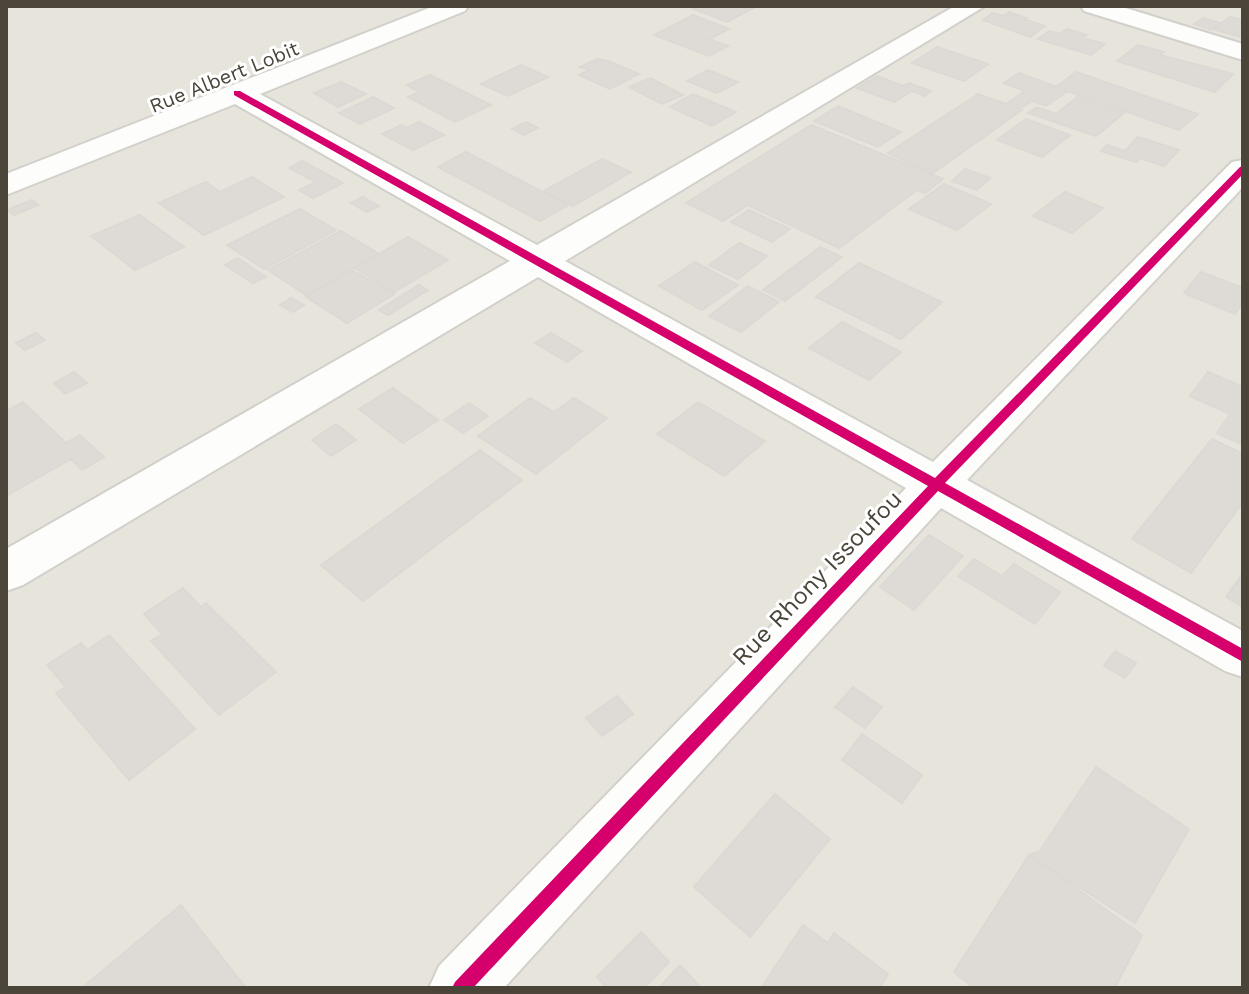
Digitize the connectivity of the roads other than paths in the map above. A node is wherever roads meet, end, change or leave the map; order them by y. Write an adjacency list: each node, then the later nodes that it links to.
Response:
1 (456, 6): 5 (street, Rue Albert Lobit)
2 (973, 6): 8 (street)
3 (1093, 6): 4 (street)
4 (1243, 52)
5 (237, 93): 7 (street, Rue Albert Lobit); 8 (street)
6 (1243, 169): 9 (street, Rue Rhony Issoufou)
7 (6, 185)
8 (539, 261): 9 (street); 10 (street)
9 (935, 486): 11 (street); 12 (street, Rue Rhony Issoufou)
10 (6, 572)
11 (1243, 656)
12 (461, 988)

